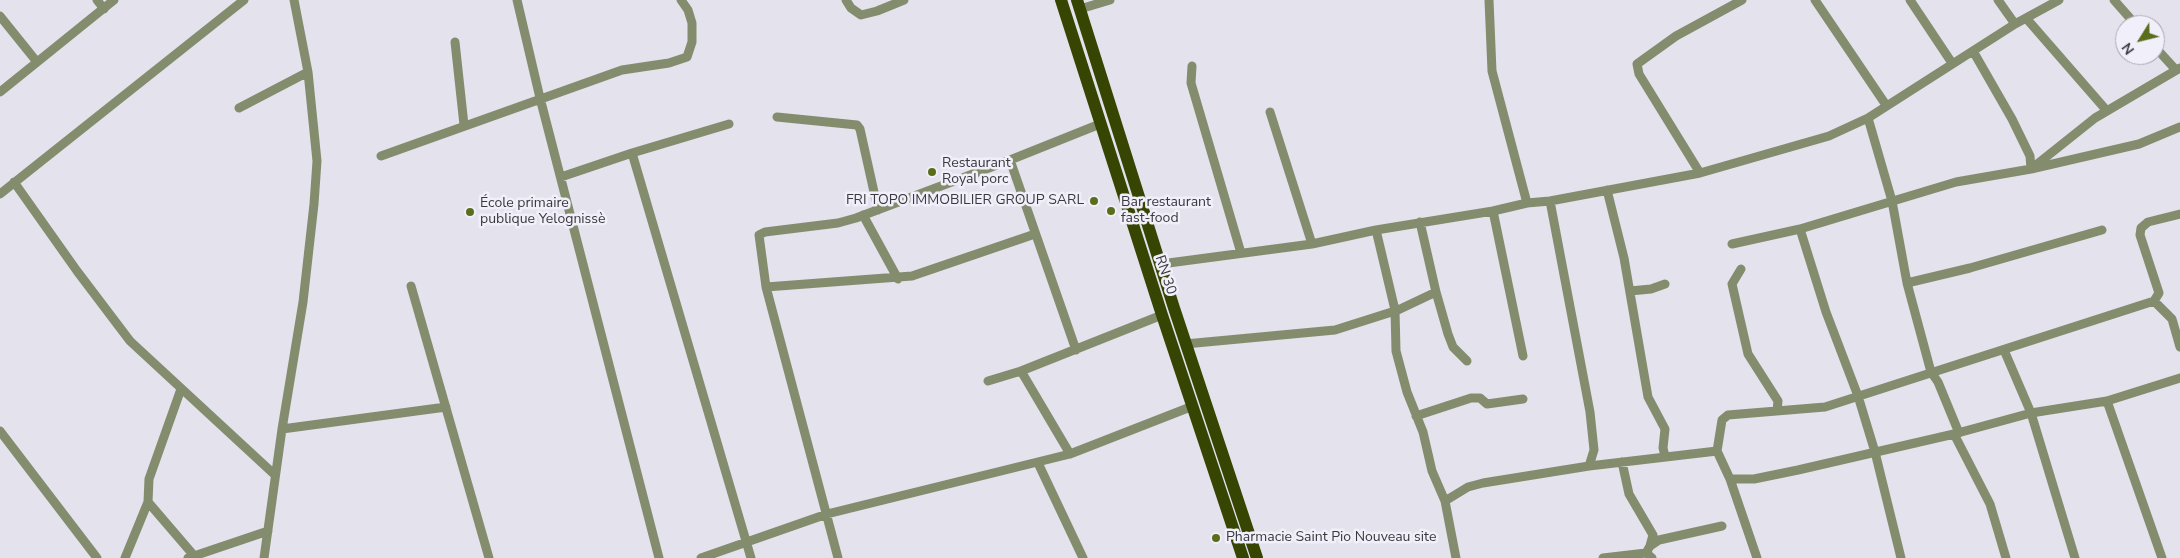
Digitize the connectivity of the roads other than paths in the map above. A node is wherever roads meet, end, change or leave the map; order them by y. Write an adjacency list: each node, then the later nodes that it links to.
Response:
1 (97, 0): 19 (street)
2 (114, 0): 19 (street)
3 (244, 0): 50 (street)
4 (294, 0): 31 (street)
5 (517, 0): 33 (street)
6 (681, 0): 33 (street)
7 (846, 0): 17 (street)
8 (1061, 0): 41 (main road, RN 30 / RN 30)
9 (1110, 0): 18 (street)
10 (1489, 0): 55 (street)
11 (1742, 0): 48 (street)
12 (1815, 0): 34 (street)
13 (1910, 0): 28 (street)
14 (1998, 0): 23 (street)
15 (2059, 0): 22 (street)
16 (2114, 0): 20 (street)
17 (900, 1)
18 (1079, 5): 68 (main road, RN 30)
19 (104, 9): 27 (street)
20 (2127, 15)
21 (0, 16): 27 (street)
22 (2026, 18): 23 (street); 36 (street)
23 (2015, 24): 25 (street)
24 (455, 42): 42 (street)
25 (1972, 50): 28 (street); 47 (street)
26 (2165, 57): 30 (street)
27 (37, 62): 32 (street)
28 (1952, 64): 34 (street)
29 (1192, 66): 67 (street)
30 (2178, 69): 36 (street)
31 (308, 72): 35 (street); 100 (street)
32 (0, 92)
33 (540, 98): 42 (street); 49 (street)
34 (1886, 105): 39 (street)
35 (239, 108)
36 (2107, 111): 47 (street)
37 (1270, 112): 65 (street)
38 (778, 117): 56 (street)
39 (1868, 118): 48 (street); 54 (street)
40 (730, 124): 44 (street)
41 (1100, 124): 46 (street); 79 (main road, RN 30 / RN 30)
42 (464, 125): 45 (street)
43 (2180, 127): 47 (street)
44 (632, 153): 49 (street); 117 (street)
45 (381, 156)
46 (1010, 160): 56 (street); 64 (street)
47 (2031, 169): 54 (street)
48 (1700, 172): 51 (street)
49 (561, 177): 124 (street)
50 (14, 182): 52 (street); 91 (street)
51 (1606, 190): 53 (street); 75 (street)
52 (0, 194)
53 (1550, 201): 55 (street); 109 (street)
54 (1892, 201): 61 (street); 71 (street)
55 (1527, 203): 57 (street)
56 (878, 210): 59 (street)
57 (1493, 212): 60 (street); 85 (street)
58 (2180, 214): 77 (street)
59 (863, 215): 70 (street); 74 (street)
60 (1420, 222): 62 (street); 76 (street)
61 (1800, 229): 66 (street); 92 (street)
62 (1376, 230): 65 (street); 78 (street)
63 (2102, 230): 71 (street)
64 (1035, 234): 70 (street); 83 (street)
65 (1312, 244): 67 (street)
66 (1732, 244)
67 (1241, 253): 68 (street)
68 (1161, 264): 81 (main road, RN 30)
69 (1741, 269): 97 (street)
70 (898, 279): 74 (street)
71 (1907, 283): 88 (street)
72 (1665, 284): 75 (street)
73 (411, 286): 96 (street)
74 (766, 287): 114 (street)
75 (1630, 291): 106 (street)
76 (1436, 292): 78 (street); 86 (street)
77 (2154, 301): 80 (street); 84 (street)
78 (1395, 310): 81 (street); 99 (street)
79 (1162, 315): 83 (street); 95 (main road, RN 30 / RN 30)
80 (2176, 318): 82 (street)
81 (1186, 344): 130 (main road, RN 30)
82 (2180, 347)
83 (1076, 350): 87 (street)
84 (2004, 350): 88 (street); 98 (street)
85 (1522, 356)
86 (1467, 361)
87 (1021, 371): 90 (street); 105 (street)
88 (1931, 372): 92 (street); 102 (street)
89 (2180, 378): 94 (street)
90 (988, 382)
91 (182, 388): 110 (street); 112 (street)
92 (1858, 396): 97 (street); 104 (street)
93 (1523, 399): 99 (street)
94 (2107, 401): 98 (street); 137 (street)
95 (1193, 406): 105 (street); 129 (main road, RN 30 / RN 30)
96 (446, 407): 100 (street); 123 (street)
97 (1777, 411): 103 (street)
98 (2031, 413): 102 (street); 136 (street)
99 (1416, 416): 113 (street)
100 (282, 429): 110 (street)
101 (0, 431): 120 (street)
102 (1957, 433): 104 (street); 135 (street)
103 (1717, 451): 106 (street); 111 (street)
104 (1876, 452): 111 (street); 134 (street)
105 (1070, 454): 108 (street)
106 (1665, 456): 107 (street)
107 (1622, 462): 109 (street); 118 (street)
108 (1038, 463): 114 (street); 128 (street)
109 (1588, 466): 113 (street)
110 (275, 475): 116 (street)
111 (1730, 479): 133 (street)
112 (148, 502): 119 (street); 121 (street)
113 (1445, 502): 131 (street)
114 (826, 514): 117 (street); 127 (street)
115 (1722, 526): 118 (street)
116 (268, 531): 119 (street); 122 (street)
117 (746, 542): 125 (street); 126 (street)
118 (1650, 552): 132 (street)
119 (193, 557)
120 (96, 558)
121 (125, 558)
122 (264, 558)
123 (489, 558)
124 (659, 558)
125 (701, 558)
126 (751, 558)
127 (838, 558)
128 (1083, 558)
129 (1243, 558)
130 (1257, 558)
131 (1456, 558)
132 (1603, 558)
133 (1757, 558)
134 (1901, 558)
135 (2006, 558)
136 (2075, 558)
137 (2162, 558)

